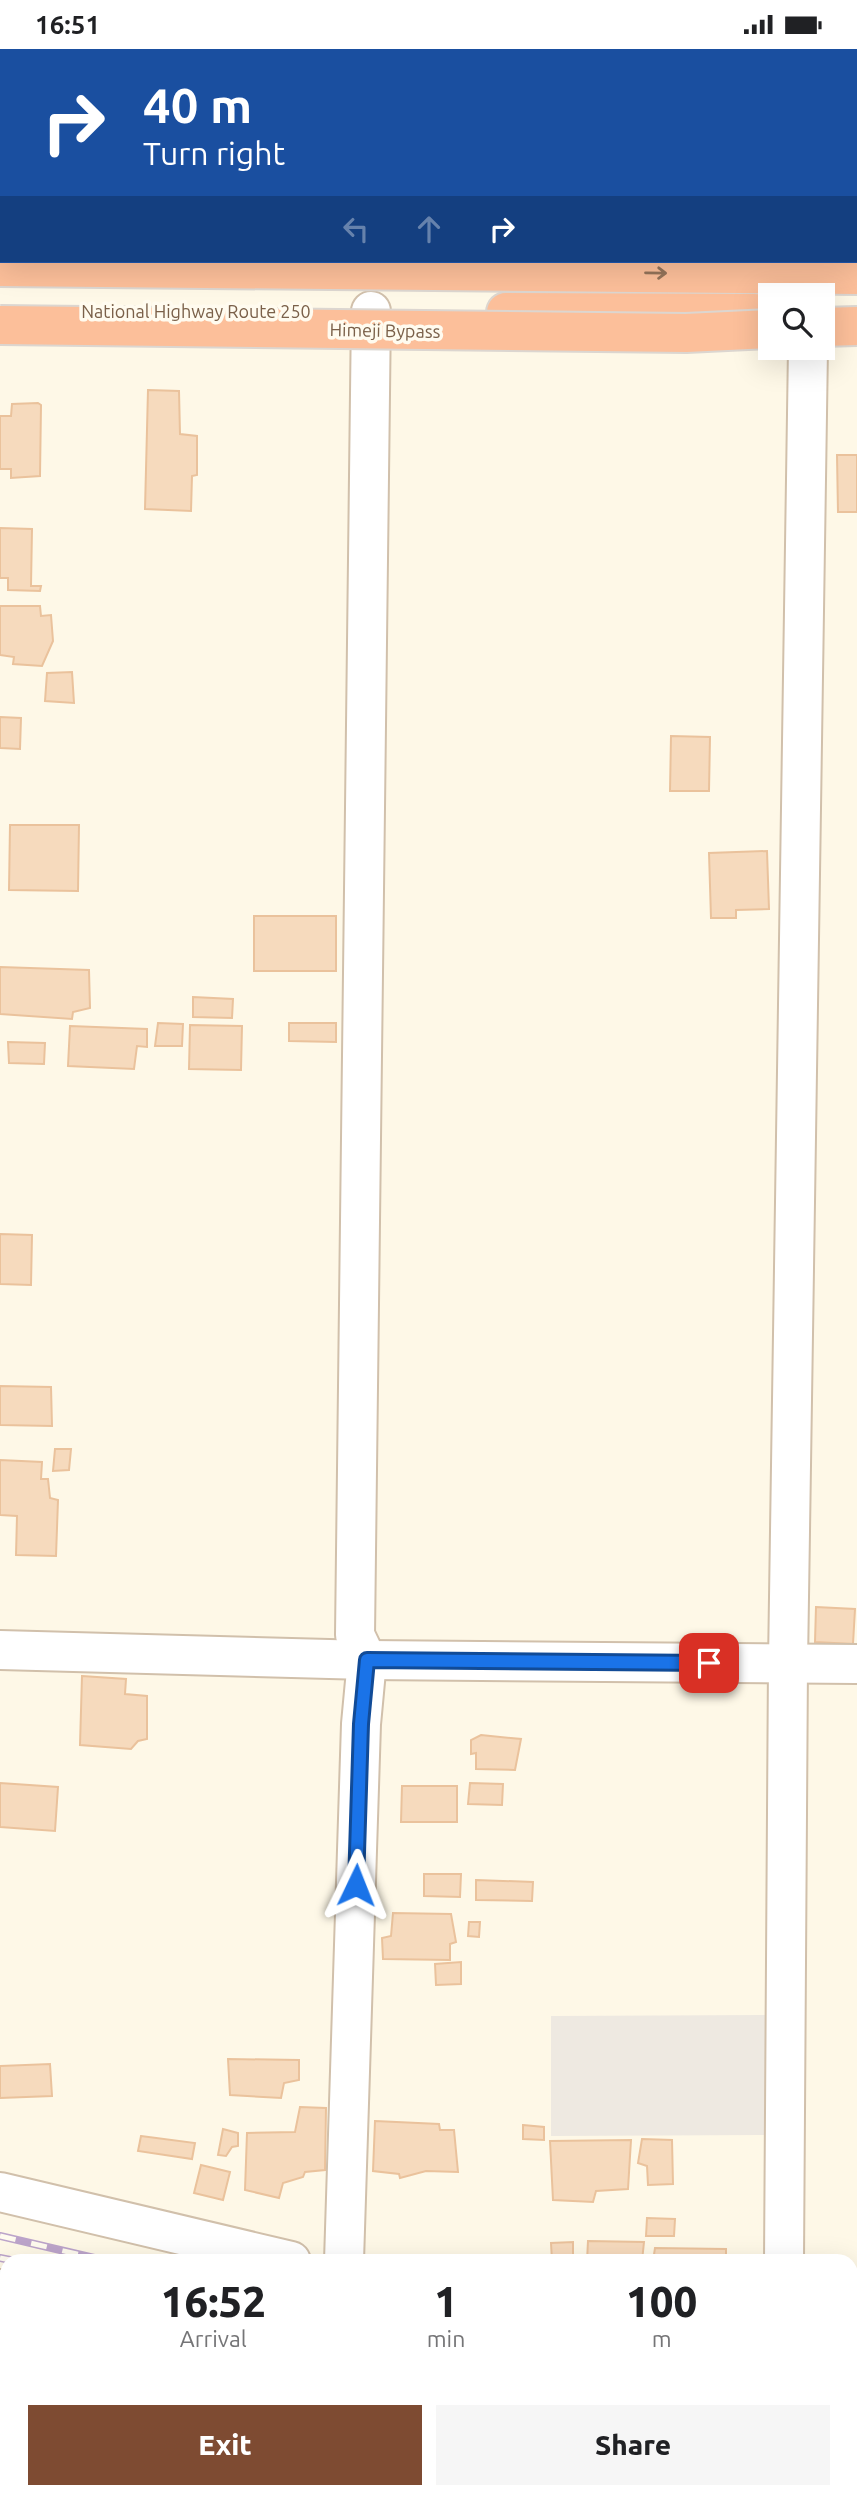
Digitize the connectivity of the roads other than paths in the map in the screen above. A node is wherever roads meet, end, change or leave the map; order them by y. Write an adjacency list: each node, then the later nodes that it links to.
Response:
1 (433, 266): 2 (highway); 3 (highway, one-way to 3)
2 (0, 267)
3 (857, 275)
4 (0, 310): 5 (highway, National Highway Route 250)
5 (371, 311): 6 (highway, National Highway Route 250); 15 (street)
6 (758, 313)
7 (835, 314): 8 (highway)
8 (857, 315)
9 (0, 325): 12 (highway, Himeji Bypass, bridge)
10 (857, 326): 11 (highway)
11 (835, 327)
12 (758, 330)
13 (808, 360): 16 (street)
14 (0, 1650): 15 (street)
15 (367, 1660): 16 (street); 20 (street)
16 (788, 1663): 17 (street); 21 (street)
17 (857, 1664)
18 (0, 2192): 19 (street)
19 (261, 2254)
20 (344, 2254)
21 (784, 2254)

